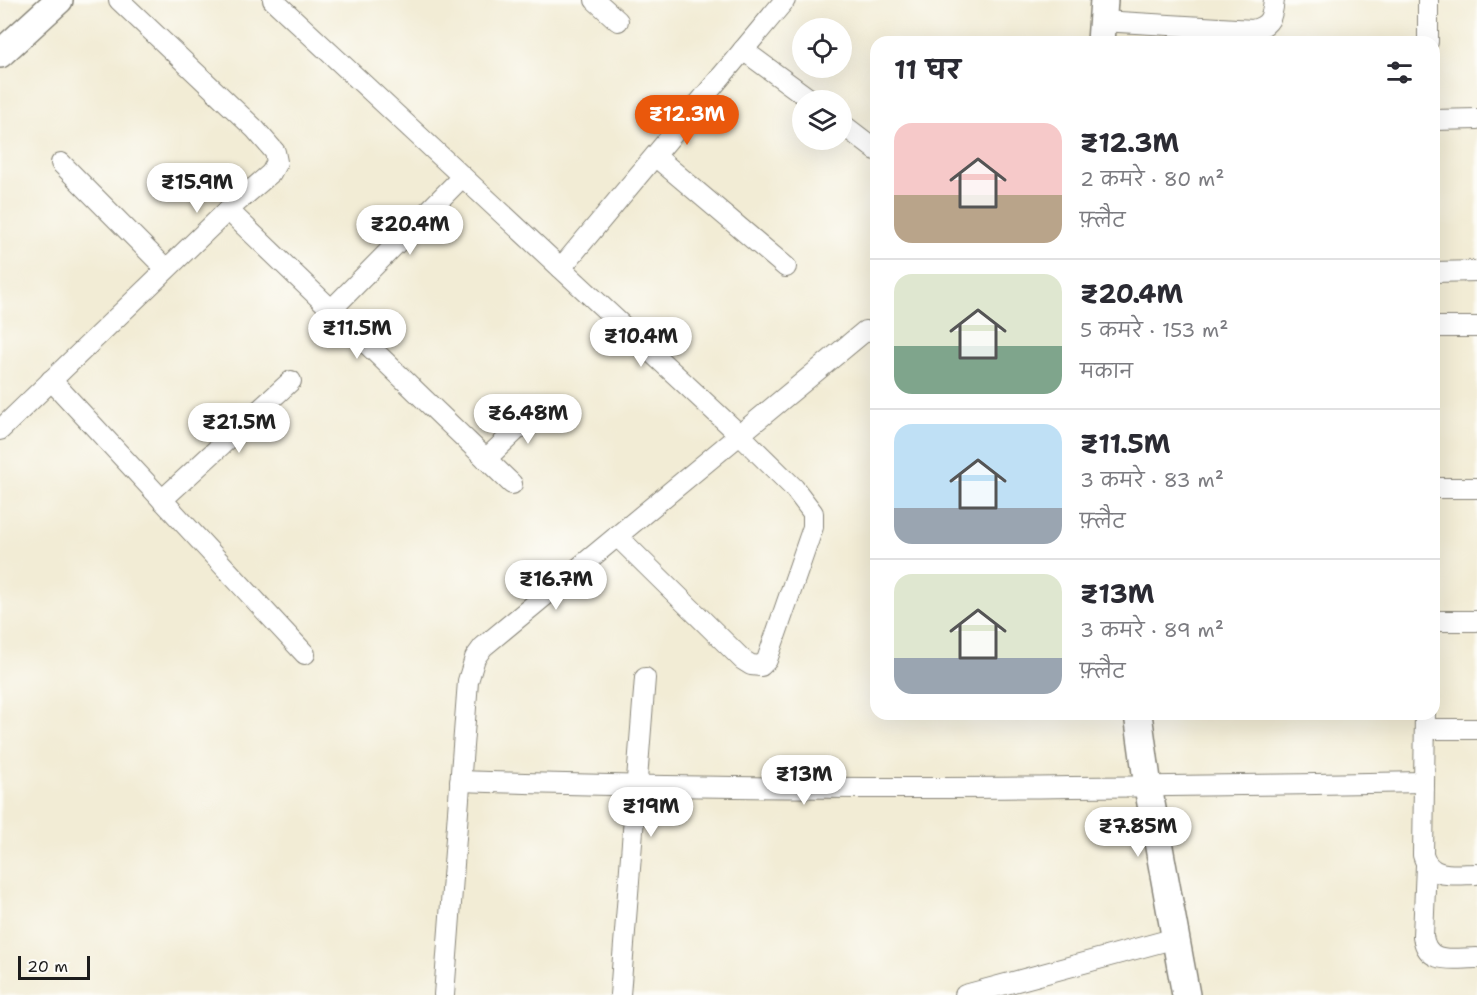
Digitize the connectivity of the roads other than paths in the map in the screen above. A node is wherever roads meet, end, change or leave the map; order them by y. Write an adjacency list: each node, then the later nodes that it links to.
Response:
1 (59, 0): 12 (street)
2 (119, 0): 21 (street)
3 (273, 0): 20 (street)
4 (595, 0): 8 (street)
5 (785, 0): 11 (street)
6 (1274, 0): 9 (street)
7 (1428, 0): 10 (street)
8 (618, 21)
9 (1102, 21)
10 (1428, 36)
11 (743, 50): 13 (street); 18 (street)
12 (0, 54)
13 (797, 90)
14 (1477, 119): 15 (street)
15 (1440, 120)
16 (852, 132): 17 (street)
17 (870, 145)
18 (655, 156): 22 (street); 23 (street)
19 (61, 163): 24 (street)
20 (462, 177): 23 (street); 27 (street)
21 (228, 210): 24 (street); 27 (street)
22 (786, 267)
23 (561, 268): 35 (street)
24 (166, 269): 31 (street)
25 (1477, 271): 26 (street)
26 (1440, 272)
27 (332, 309): 36 (street)
28 (1440, 327): 29 (street)
29 (1477, 327)
30 (865, 331): 35 (street)
31 (51, 380): 34 (street); 40 (street)
32 (291, 381): 40 (street)
33 (545, 403): 36 (street)
34 (0, 430)
35 (739, 434): 41 (street); 41 (street)
36 (486, 459): 37 (street)
37 (512, 484)
38 (1440, 488): 39 (street)
39 (1477, 488)
40 (162, 500): 44 (street)
41 (616, 536): 49 (street)
42 (1440, 621): 43 (street)
43 (1477, 621)
44 (305, 654)
45 (645, 678): 51 (street)
46 (1139, 720): 52 (street)
47 (1425, 721): 48 (street); 50 (street)
48 (1477, 729)
49 (460, 781): 51 (street); 57 (street)
50 (1424, 782): 52 (street); 53 (street)
51 (636, 787): 52 (street); 58 (street)
52 (1148, 787): 55 (street)
53 (1426, 865): 54 (street); 56 (street)
54 (1477, 874)
55 (1176, 938): 59 (street); 60 (street)
56 (1477, 958)
57 (444, 995)
58 (620, 995)
59 (965, 995)
60 (1186, 995)

